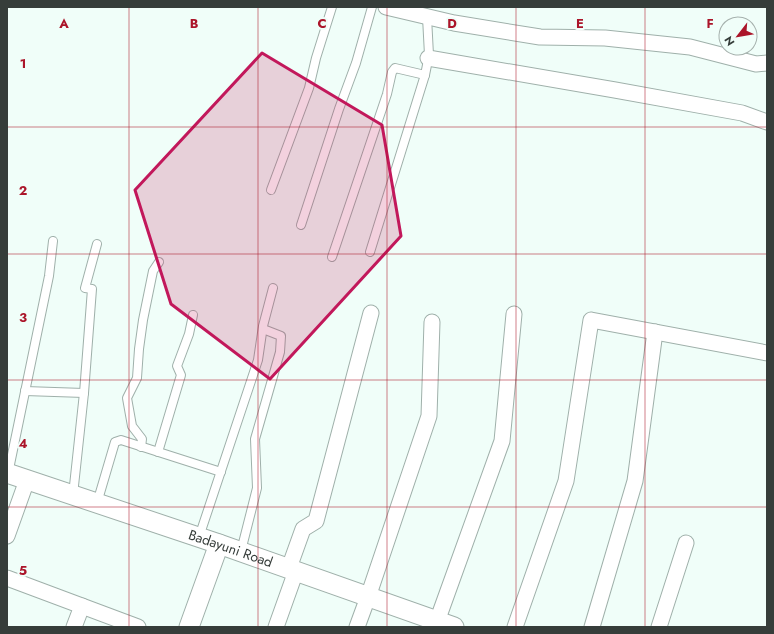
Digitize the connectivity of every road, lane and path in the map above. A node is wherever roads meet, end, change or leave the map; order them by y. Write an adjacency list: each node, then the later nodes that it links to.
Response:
1 (332, 7): 9 (lane)
2 (372, 7): 10 (lane)
3 (386, 7): 4 (street)
4 (427, 17): 5 (lane); 6 (street)
5 (428, 58): 7 (lane); 8 (street)
6 (767, 63)
7 (425, 75): 13 (lane); 14 (lane)
8 (767, 122)
9 (271, 190)
10 (301, 225)
11 (53, 241): 24 (lane)
12 (97, 244): 25 (lane)
13 (370, 252)
14 (332, 257)
15 (159, 262): 26 (lane)
16 (273, 288): 21 (lane)
17 (371, 313): 38 (street)
18 (514, 314): 42 (street)
19 (193, 315): 27 (lane)
20 (432, 322): 40 (street)
21 (263, 329): 28 (lane); 37 (lane)
22 (655, 332): 23 (street); 48 (street); 49 (street)
23 (767, 353)
24 (25, 391): 25 (lane); 29 (lane)
25 (84, 393): 31 (lane)
26 (141, 447): 27 (lane); 32 (lane)
27 (158, 452): 28 (lane)
28 (221, 472): 34 (lane)
29 (7, 473): 30 (street, Badayuni Road)
30 (28, 480): 31 (street, Badayuni Road); 33 (street)
31 (73, 495): 32 (street, Badayuni Road)
32 (97, 503): 34 (street, Badayuni Road)
33 (7, 536)
34 (199, 537): 36 (street, Badayuni Road)
35 (686, 543): 50 (street)
36 (219, 544): 37 (street, Badayuni Road); 45 (street)
37 (241, 551): 38 (street, Badayuni Road)
38 (293, 570): 40 (street, Badayuni Road); 46 (street)
39 (7, 578): 41 (street)
40 (368, 596): 42 (street, Badayuni Road); 47 (street)
41 (82, 606): 43 (street); 44 (street)
42 (442, 625)
43 (74, 627)
44 (138, 627)
45 (189, 627)
46 (276, 627)
47 (357, 627)
48 (515, 627)
49 (592, 627)
50 (660, 627)

